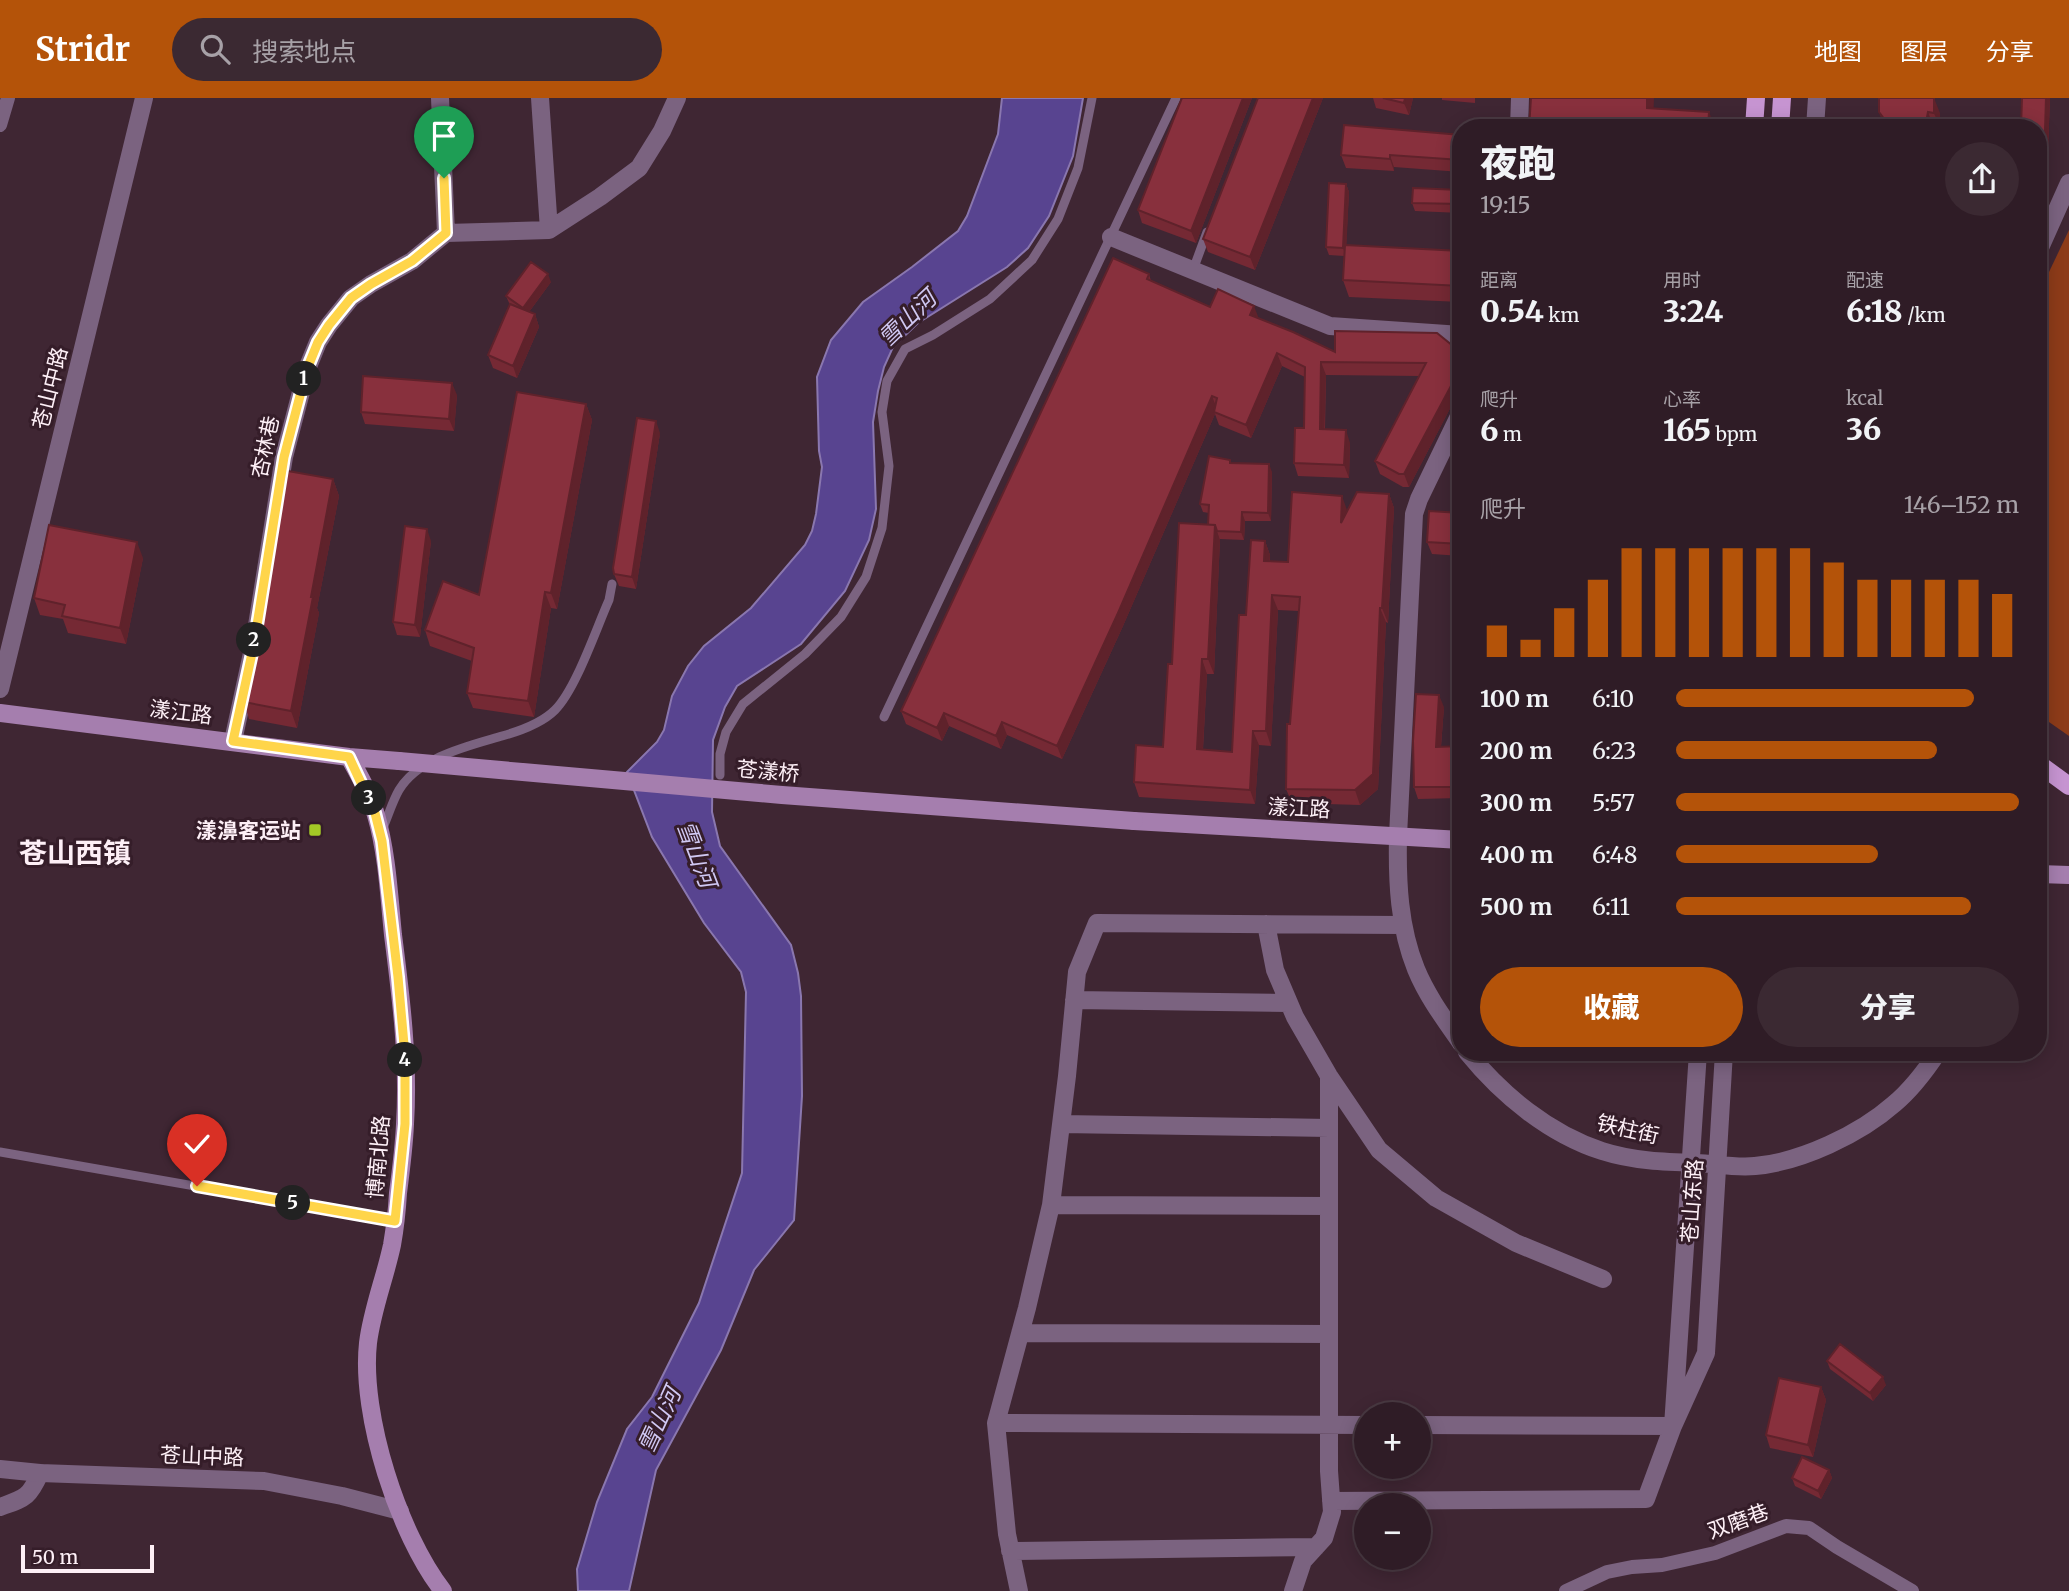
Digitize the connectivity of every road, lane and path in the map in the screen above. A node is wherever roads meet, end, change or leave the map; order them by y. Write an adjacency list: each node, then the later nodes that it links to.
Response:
1 (8, 98): 16 (street)
2 (144, 98): 27 (street, 苍山中路)
3 (440, 98): 21 (street)
4 (540, 98): 19 (street)
5 (677, 98): 19 (street)
6 (1092, 98): 34 (lane)
7 (1176, 98): 22 (lane)
8 (1520, 98): 12 (street)
9 (1756, 98): 13 (main road)
10 (1782, 98): 14 (main road)
11 (1817, 98): 15 (street)
12 (1519, 119)
13 (1755, 119)
14 (1781, 119)
15 (1816, 119)
16 (0, 125)
17 (2069, 183): 20 (street)
18 (1212, 221): 23 (lane)
19 (549, 230): 21 (street)
20 (2047, 232)
21 (446, 233): 30 (street, 杏林巷)
22 (1111, 237): 23 (street); 29 (lane)
23 (1192, 270): 24 (street)
24 (1452, 334)
25 (1452, 431): 38 (street)
26 (612, 584): 37 (lane)
27 (0, 689)
28 (0, 713): 30 (main road, 漾江路)
29 (884, 717)
30 (233, 741): 31 (main road, 漾江路)
31 (349, 757): 32 (main road, 漾江路); 37 (main road, 博南北路)
32 (399, 761): 36 (main road, 苍漾桥, bridge)
33 (2047, 770): 35 (main road)
34 (720, 775)
35 (2069, 786)
36 (1134, 821): 38 (main road, 漾江路)
37 (380, 834): 59 (main road, 博南北路)
38 (1398, 836): 39 (main road, 漾江路); 43 (street)
39 (1452, 839)
40 (2047, 874): 41 (main road)
41 (2069, 875)
42 (1266, 924): 43 (street); 44 (street); 45 (street)
43 (1403, 925): 46 (street)
44 (1074, 1000): 45 (street); 52 (street)
45 (1289, 1003): 51 (street)
46 (1452, 1030)
47 (1474, 1061): 55 (street, 铁柱街)
48 (1697, 1061): 55 (street, 苍山东路)
49 (1724, 1061): 56 (street, 苍山东路)
50 (1932, 1061): 56 (street, 铁柱街)
51 (1329, 1076): 53 (street); 60 (street)
52 (1061, 1124): 53 (street); 57 (street)
53 (1329, 1128): 58 (street)
54 (0, 1152): 59 (lane)
55 (1691, 1163): 56 (street, 铁柱街); 67 (street, 苍山东路)
56 (1718, 1164): 67 (street, 苍山东路)
57 (1051, 1205): 58 (street); 61 (street)
58 (1329, 1206): 62 (street)
59 (395, 1221): 73 (main road, 博南北路)
60 (1602, 1279)
61 (1020, 1334): 62 (street); 63 (street)
62 (1329, 1334): 64 (street)
63 (996, 1423): 64 (street); 75 (street)
64 (1329, 1424): 65 (street); 71 (street)
65 (1354, 1425)
66 (1431, 1425): 67 (street)
67 (1673, 1426): 71 (street)
68 (0, 1469): 69 (street, 苍山中路)
69 (40, 1473): 70 (street); 72 (street); 73 (street, 苍山中路)
70 (0, 1475)
71 (1331, 1501): 74 (street)
72 (0, 1507)
73 (400, 1511): 76 (main road, 博南北路)
74 (1315, 1547): 75 (street); 78 (street)
75 (1010, 1551): 77 (street)
76 (443, 1591)
77 (1019, 1591)
78 (1293, 1591)
79 (1566, 1591): 80 (street, 双磨巷)
80 (1912, 1591)

